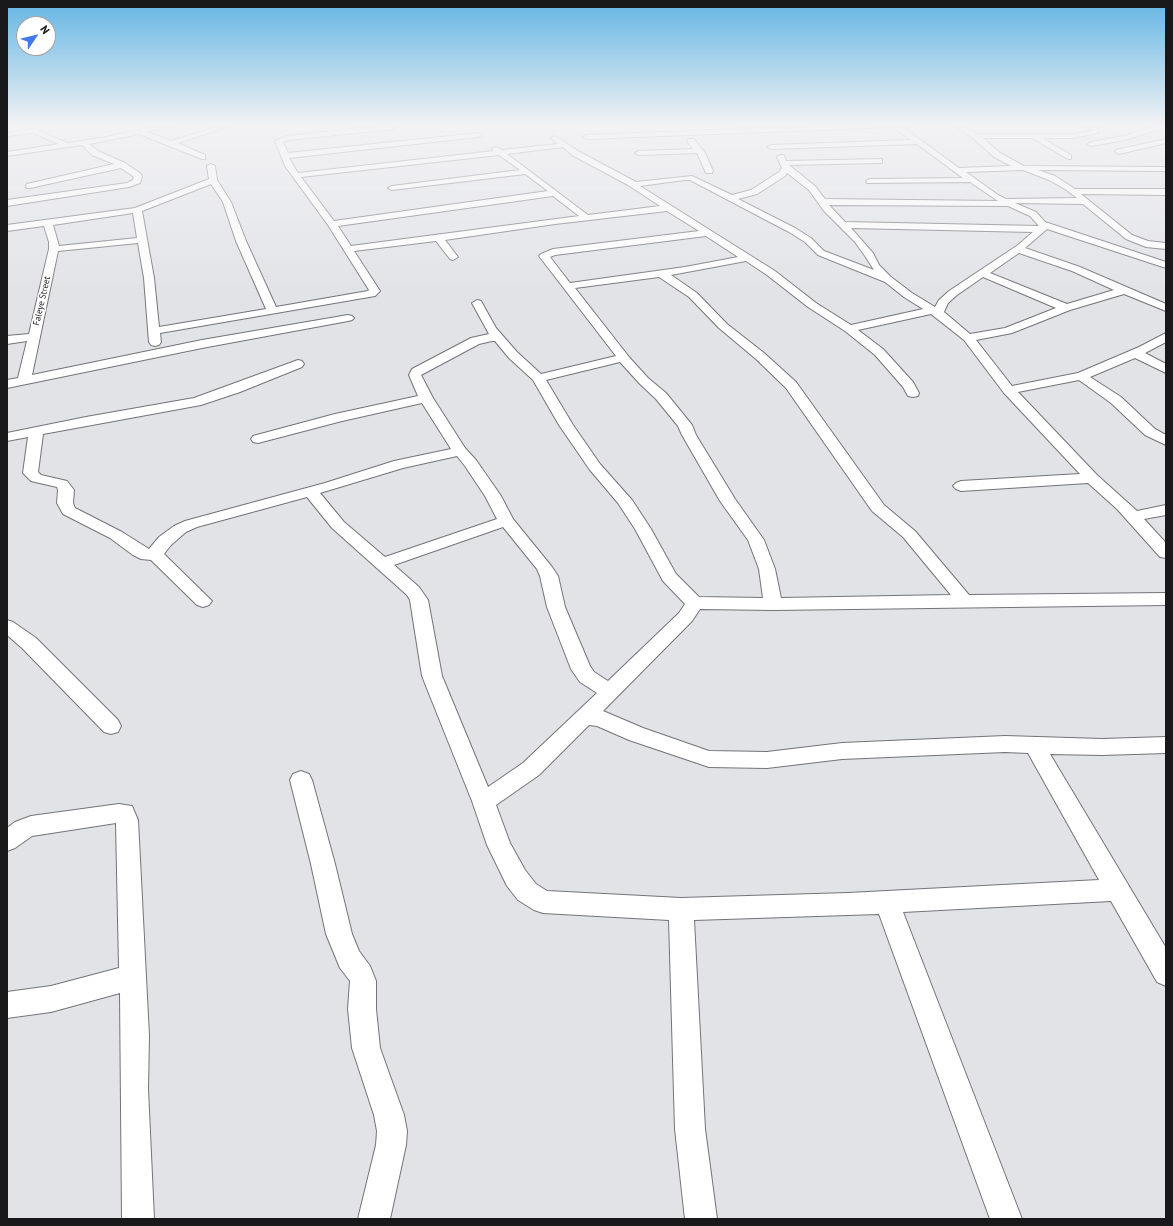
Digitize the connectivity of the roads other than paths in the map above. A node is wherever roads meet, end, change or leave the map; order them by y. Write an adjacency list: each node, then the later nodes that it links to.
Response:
1 (45, 182): 16 (street)
2 (136, 182): 25 (street)
3 (207, 182): 28 (street)
4 (214, 182): 55 (street)
5 (302, 182): 31 (street)
6 (441, 182): 17 (street)
7 (541, 182): 20 (street)
8 (629, 182): 15 (street)
9 (648, 182): 15 (street)
10 (700, 182): 21 (street)
11 (769, 182): 21 (street)
12 (805, 182): 24 (street)
13 (975, 182): 22 (street)
14 (1059, 182): 18 (street)
15 (633, 184): 27 (street)
16 (30, 186)
17 (392, 188)
18 (1073, 191): 19 (street); 23 (street)
19 (1166, 192)
20 (555, 193): 29 (street); 31 (street)
21 (731, 198): 46 (street)
22 (1001, 200): 23 (street); 26 (street)
23 (1086, 201): 38 (street)
24 (823, 202): 26 (street); 32 (street)
25 (7, 203)
26 (1010, 204): 33 (street)
27 (669, 208): 29 (street); 35 (street)
28 (137, 210): 30 (street); 37 (street)
29 (586, 217): 36 (street)
30 (47, 222): 34 (street); 39 (street, Faleye Street)
31 (332, 224): 40 (street)
32 (843, 225): 33 (street); 45 (street)
33 (1042, 226): 41 (street); 44 (street)
34 (7, 228)
35 (709, 233): 43 (street); 50 (street)
36 (439, 238): 40 (street); 42 (street)
37 (142, 240): 39 (street); 59 (street)
38 (1166, 246)
39 (54, 249): 60 (street, Faleye Street)
40 (348, 249): 55 (street)
41 (1017, 249): 48 (street); 51 (street)
42 (453, 257)
43 (747, 258): 47 (street); 58 (street)
44 (1166, 265)
45 (875, 266): 46 (street); 49 (street)
46 (862, 268): 49 (street)
47 (661, 273): 50 (street); 92 (street)
48 (981, 273): 53 (street); 56 (street)
49 (889, 280): 56 (street)
50 (569, 286): 67 (street)
51 (1124, 290): 53 (street); 54 (street)
52 (477, 303): 63 (street)
53 (1066, 308): 62 (street)
54 (1166, 308)
55 (272, 310): 59 (street)
56 (936, 312): 58 (street); 62 (street)
57 (348, 318): 66 (street)
58 (849, 329): 75 (street)
59 (154, 331): 66 (street)
60 (34, 337): 64 (street); 72 (street, Faleye Street)
61 (1166, 337): 65 (street)
62 (968, 338): 74 (street)
63 (501, 339): 71 (street); 76 (street)
64 (7, 340)
65 (1135, 353): 69 (street); 70 (street)
66 (156, 355): 72 (street)
67 (623, 358): 71 (street); 95 (street)
68 (298, 364): 77 (street)
69 (1166, 369)
70 (1081, 376): 74 (street); 80 (street)
71 (538, 378): 94 (street)
72 (24, 381): 73 (street)
73 (7, 384)
74 (1009, 390): 82 (street)
75 (913, 394)
76 (426, 398): 79 (street); 81 (street)
77 (36, 431): 78 (street); 89 (street)
78 (7, 437)
79 (258, 439)
80 (1166, 441)
81 (460, 451): 84 (street); 87 (street)
82 (1092, 478): 83 (street); 86 (street)
83 (961, 486)
84 (310, 492): 89 (street); 90 (street)
85 (1166, 510): 86 (street)
86 (1133, 517): 88 (street)
87 (506, 521): 90 (street); 97 (street)
88 (1166, 553)
89 (155, 555): 93 (street)
90 (382, 564): 103 (street)
91 (1166, 599): 92 (street)
92 (964, 600): 95 (street)
93 (203, 601)
94 (694, 603): 95 (street); 97 (street)
95 (773, 604)
96 (7, 626): 99 (street)
97 (609, 691): 98 (street)
98 (591, 714): 101 (street); 103 (street)
99 (111, 726)
100 (1166, 745): 101 (street)
101 (1035, 746): 105 (street)
102 (301, 780): 112 (street)
103 (483, 801): 107 (street)
104 (7, 841): 109 (street)
105 (1118, 890): 106 (street); 108 (street)
106 (887, 902): 107 (street); 114 (street)
107 (681, 910): 113 (street)
108 (1166, 973)
109 (132, 977): 110 (street); 111 (street)
110 (7, 1006)
111 (138, 1219)
112 (374, 1219)
113 (701, 1219)
114 (1006, 1219)

